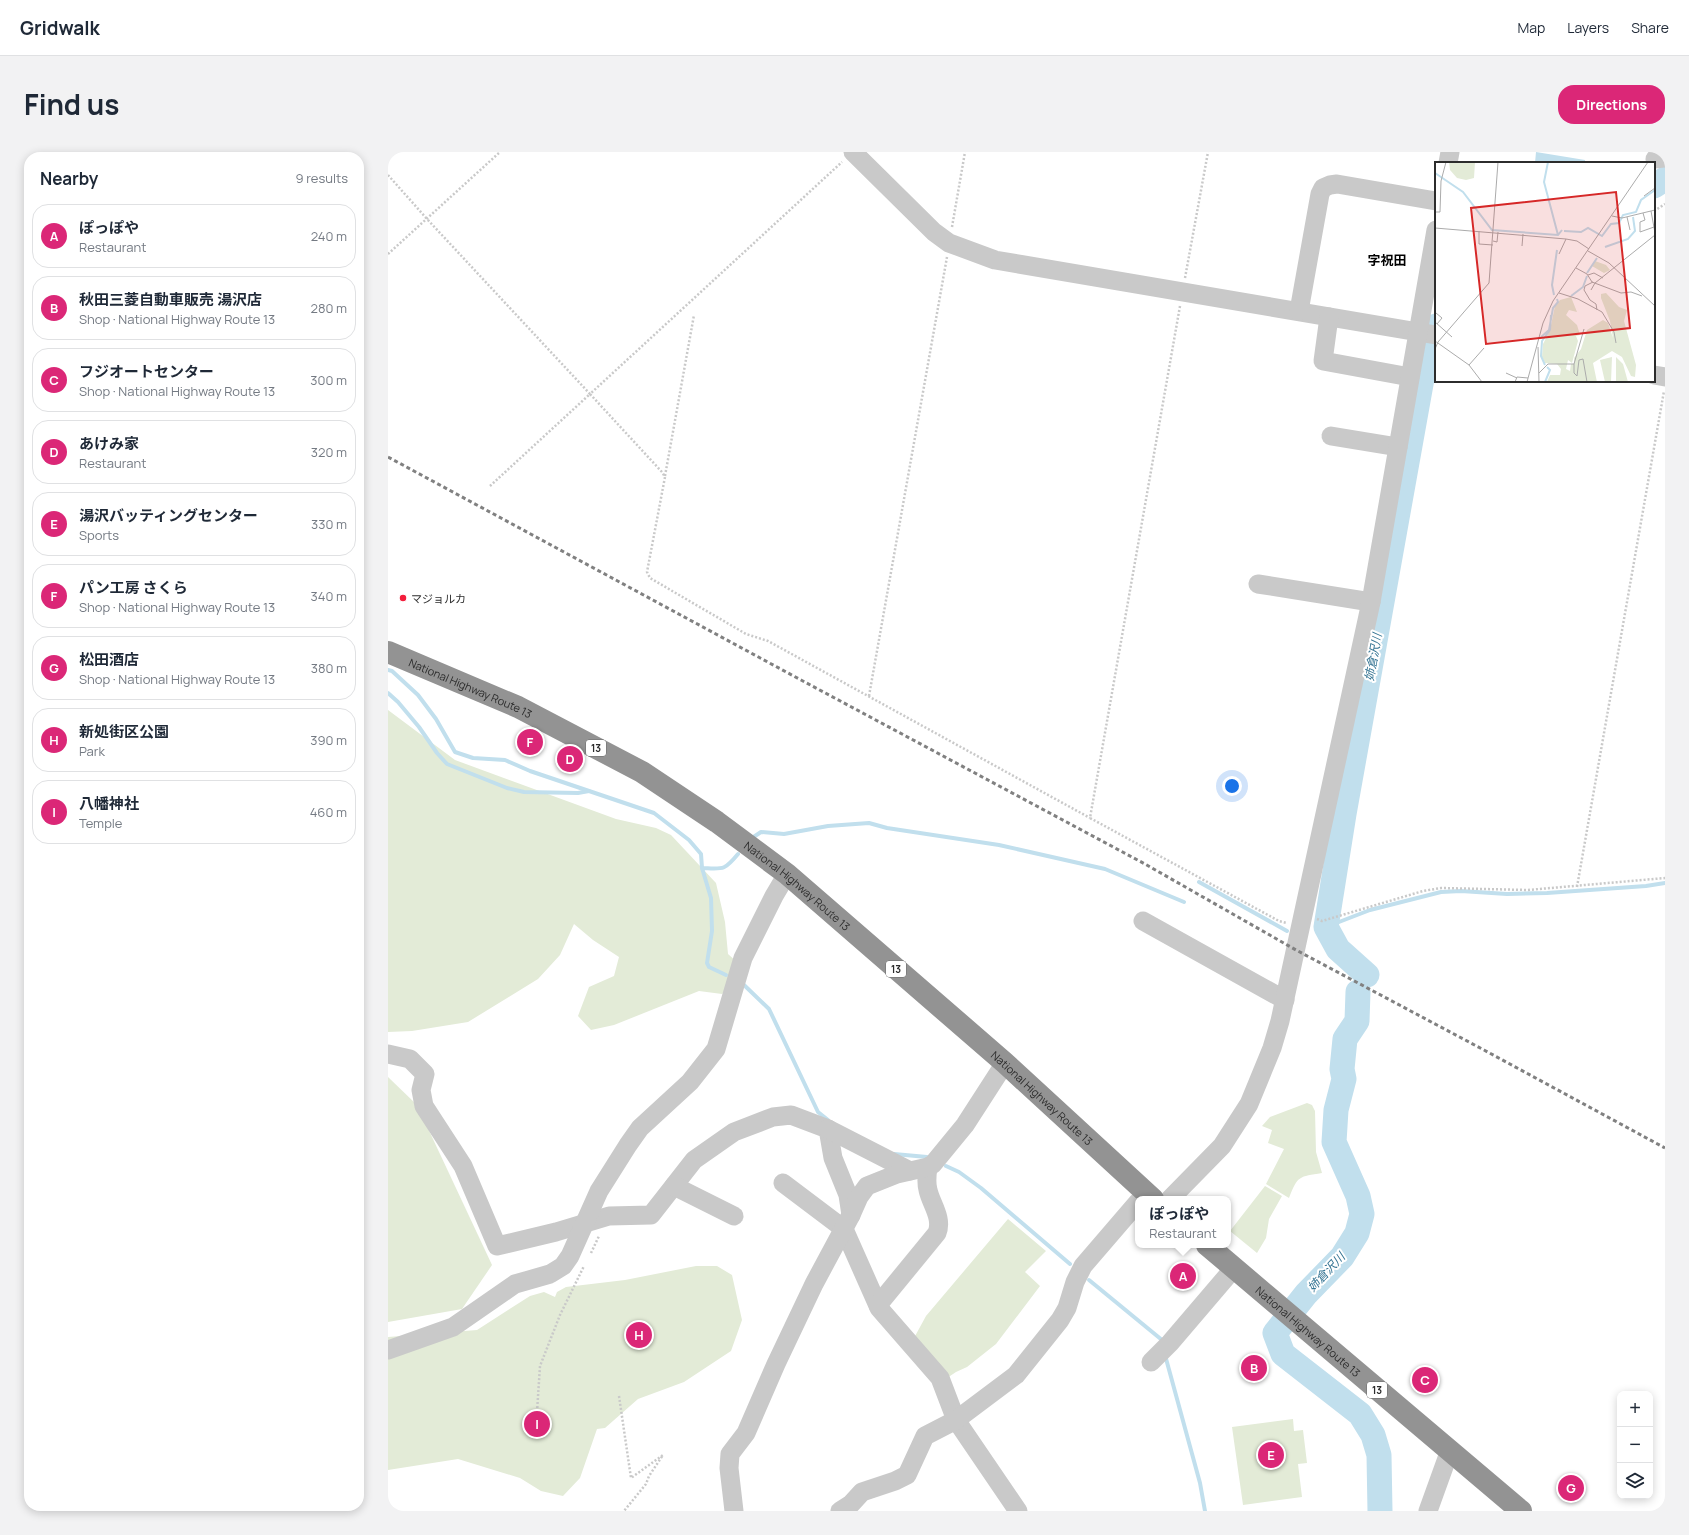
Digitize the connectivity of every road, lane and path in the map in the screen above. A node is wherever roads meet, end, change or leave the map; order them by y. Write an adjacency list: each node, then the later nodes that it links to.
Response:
1 (500, 152): 11 (path)
2 (965, 152): 13 (path)
3 (1208, 152): 15 (path)
4 (1450, 152): 6 (street)
5 (850, 155): 13 (street); 22 (path)
6 (1448, 162)
7 (388, 175): 11 (path)
8 (1435, 201): 16 (street)
9 (1665, 204): 10 (path)
10 (1655, 210)
11 (426, 219): 14 (path); 22 (path)
12 (1435, 242): 19 (street)
13 (949, 243): 15 (street); 30 (path)
14 (388, 254)
15 (1183, 291): 16 (street); 31 (path)
16 (1298, 311): 18 (street)
17 (694, 315): 25 (path)
18 (1329, 317): 19 (street); 20 (street)
19 (1427, 334): 20 (street)
20 (1410, 377): 24 (street)
21 (1661, 381): 34 (path)
22 (590, 394): 25 (path); 26 (path)
23 (1331, 436): 24 (street)
24 (1398, 447): 28 (street)
25 (665, 477): 30 (path)
26 (490, 486)
27 (1258, 584): 28 (street)
28 (1370, 602): 37 (street)
29 (388, 652): 32 (highway, National Highway Route 13 / 13)
30 (869, 696): 31 (path)
31 (1090, 818): 37 (path)
32 (787, 874): 40 (highway, National Highway Route 13 / 13); 51 (street)
33 (1665, 878): 34 (path)
34 (1577, 887): 36 (path)
35 (1143, 921): 38 (street)
36 (1322, 921)
37 (1299, 927): 38 (street)
38 (1285, 1000): 46 (street)
39 (388, 1054): 51 (street)
40 (1005, 1063): 42 (street); 45 (highway, National Highway Route 13 / 13)
41 (828, 1129): 42 (street); 44 (street); 50 (street)
42 (919, 1169): 50 (street); 56 (street)
43 (783, 1183): 50 (street)
44 (674, 1186): 48 (street); 49 (street)
45 (1142, 1196)
46 (1173, 1196)
47 (1135, 1208): 61 (street)
48 (609, 1216): 51 (street); 53 (path)
49 (734, 1216)
50 (848, 1222): 56 (street); 64 (street)
51 (585, 1224): 57 (street)
52 (1211, 1248): 55 (highway, National Highway Route 13 / 13)
53 (588, 1258)
54 (584, 1266): 60 (path)
55 (1234, 1268): 58 (street); 62 (highway, National Highway Route 13 / 13)
56 (878, 1305): 61 (street)
57 (388, 1350)
58 (1151, 1362)
59 (619, 1396): 63 (path)
60 (537, 1412)
61 (956, 1420): 65 (street); 66 (street)
62 (1450, 1450): 67 (street); 68 (highway, National Highway Route 13 / 13)
63 (624, 1511)
64 (734, 1511)
65 (840, 1511)
66 (1018, 1511)
67 (1428, 1511)
68 (1520, 1511)

